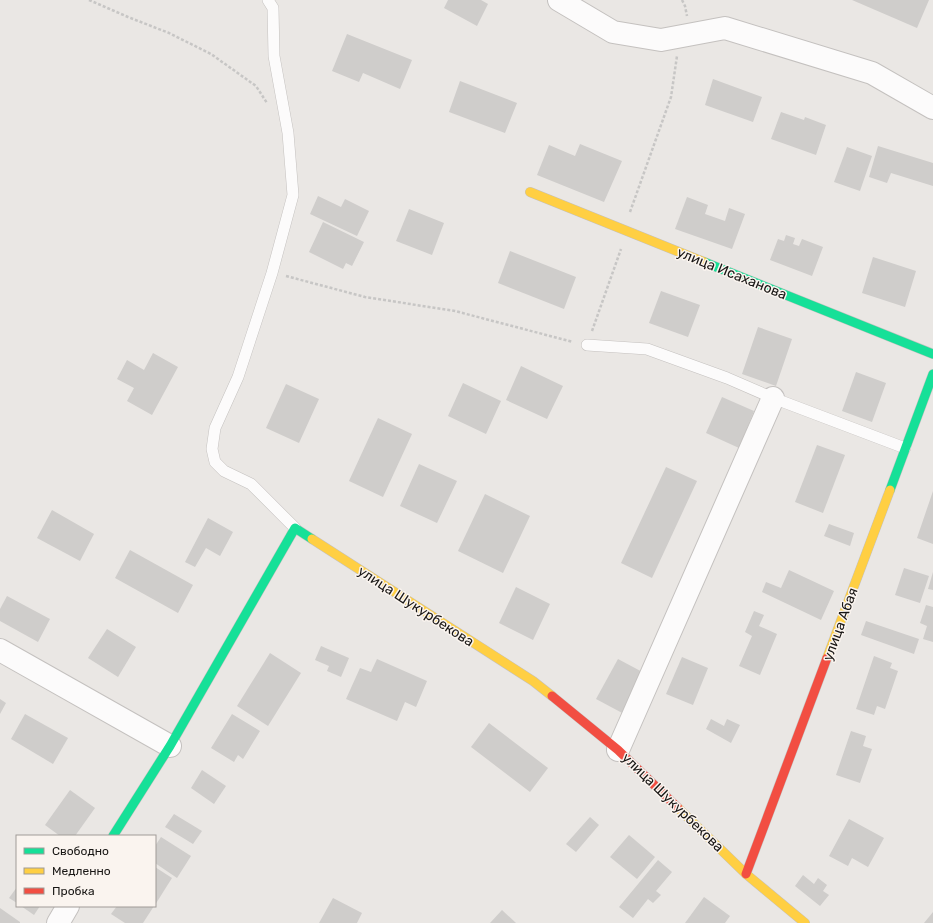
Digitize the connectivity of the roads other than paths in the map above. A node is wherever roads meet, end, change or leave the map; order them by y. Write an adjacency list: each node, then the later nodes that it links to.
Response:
1 (268, 0): 10 (lane)
2 (559, 0): 3 (street)
3 (933, 108)
4 (530, 192): 6 (street, улица Исаханова)
5 (587, 345): 8 (lane)
6 (933, 354)
7 (933, 374): 9 (street, улица Абая)
8 (772, 398): 9 (lane); 13 (street)
9 (905, 448): 15 (street, улица Абая)
10 (295, 528): 12 (street); 13 (street, улица Шукурбекова)
11 (0, 650): 12 (street)
12 (170, 746): 14 (street)
13 (618, 750): 15 (street, улица Шукурбекова)
14 (114, 835)
15 (746, 874): 18 (street, улица Шукурбекова)
16 (67, 907): 17 (street)
17 (58, 923)
18 (805, 923)

